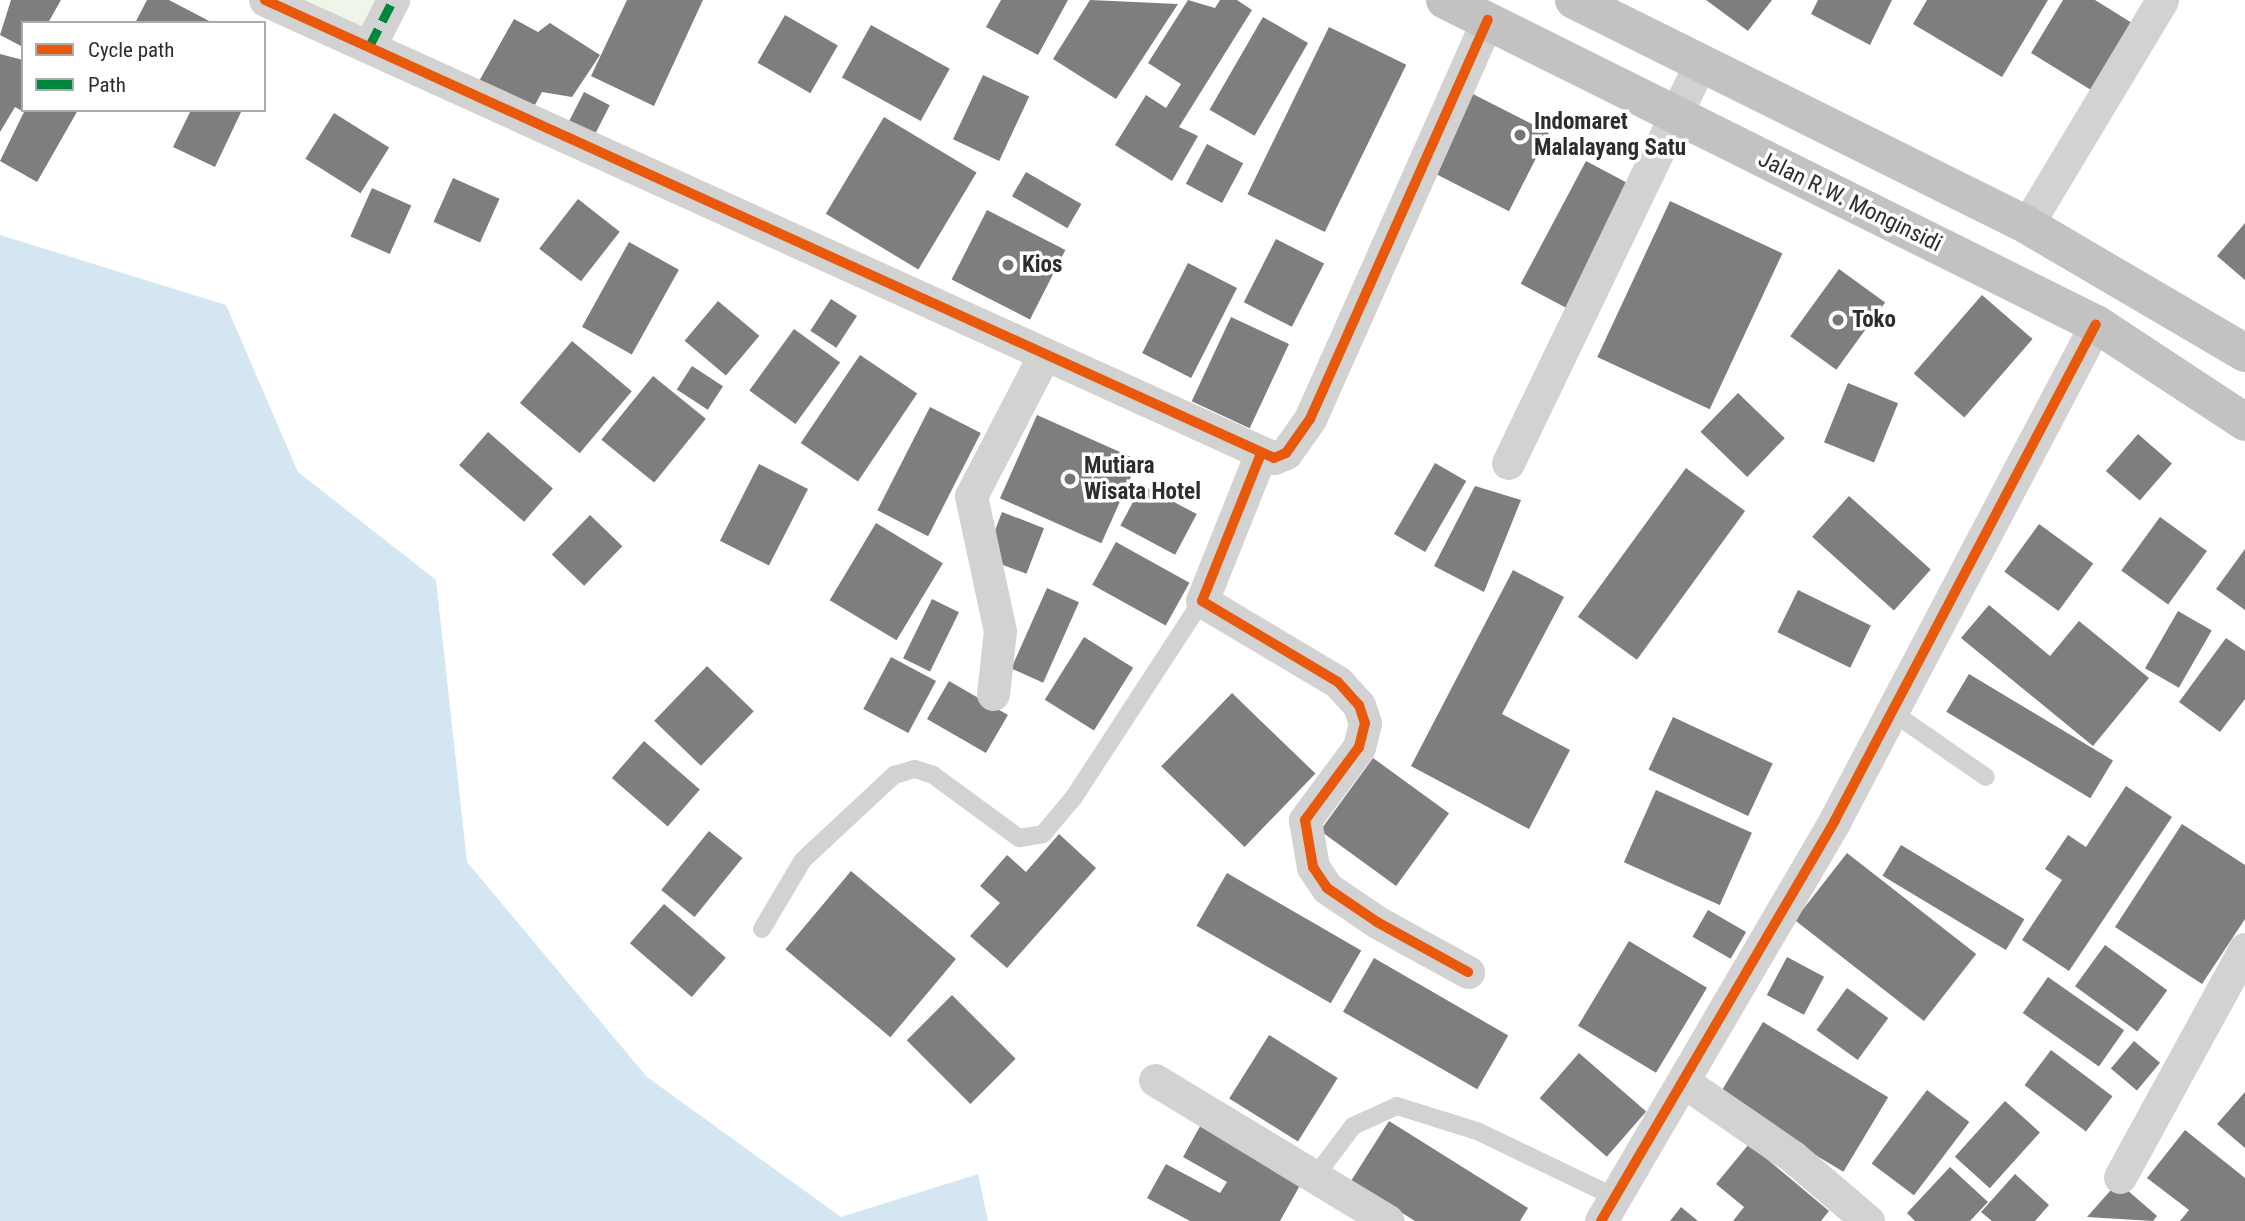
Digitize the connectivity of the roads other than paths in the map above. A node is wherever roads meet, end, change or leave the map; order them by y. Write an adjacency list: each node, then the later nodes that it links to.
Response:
1 (265, 0): 7 (street)
2 (393, 0): 7 (street)
3 (1445, 0): 6 (highway, Jalan R.W. Monginsidi)
4 (1574, 0): 8 (highway)
5 (2162, 0): 10 (street)
6 (1488, 20): 9 (highway, Jalan R.W. Monginsidi); 15 (street)
7 (370, 46): 13 (street)
8 (1700, 64): 9 (street); 10 (highway)
9 (1675, 116): 11 (highway, Jalan R.W. Monginsidi); 16 (street)
10 (2027, 225): 12 (highway)
11 (2096, 324): 14 (highway, Jalan R.W. Monginsidi); 19 (street)
12 (2245, 353)
13 (1043, 357): 15 (street); 18 (street)
14 (2245, 422)
15 (1260, 456): 17 (street)
16 (1508, 463)
17 (1202, 601): 21 (lane); 23 (street)
18 (993, 694)
19 (1892, 712): 20 (lane); 25 (street)
20 (1986, 777)
21 (762, 929)
22 (2245, 949): 26 (street)
23 (1468, 972)
24 (1155, 1080): 27 (street)
25 (1685, 1082): 28 (street); 30 (street)
26 (2120, 1177)
27 (1314, 1178): 28 (lane); 29 (street)
28 (1608, 1209)
29 (1388, 1221)
30 (1868, 1221)

